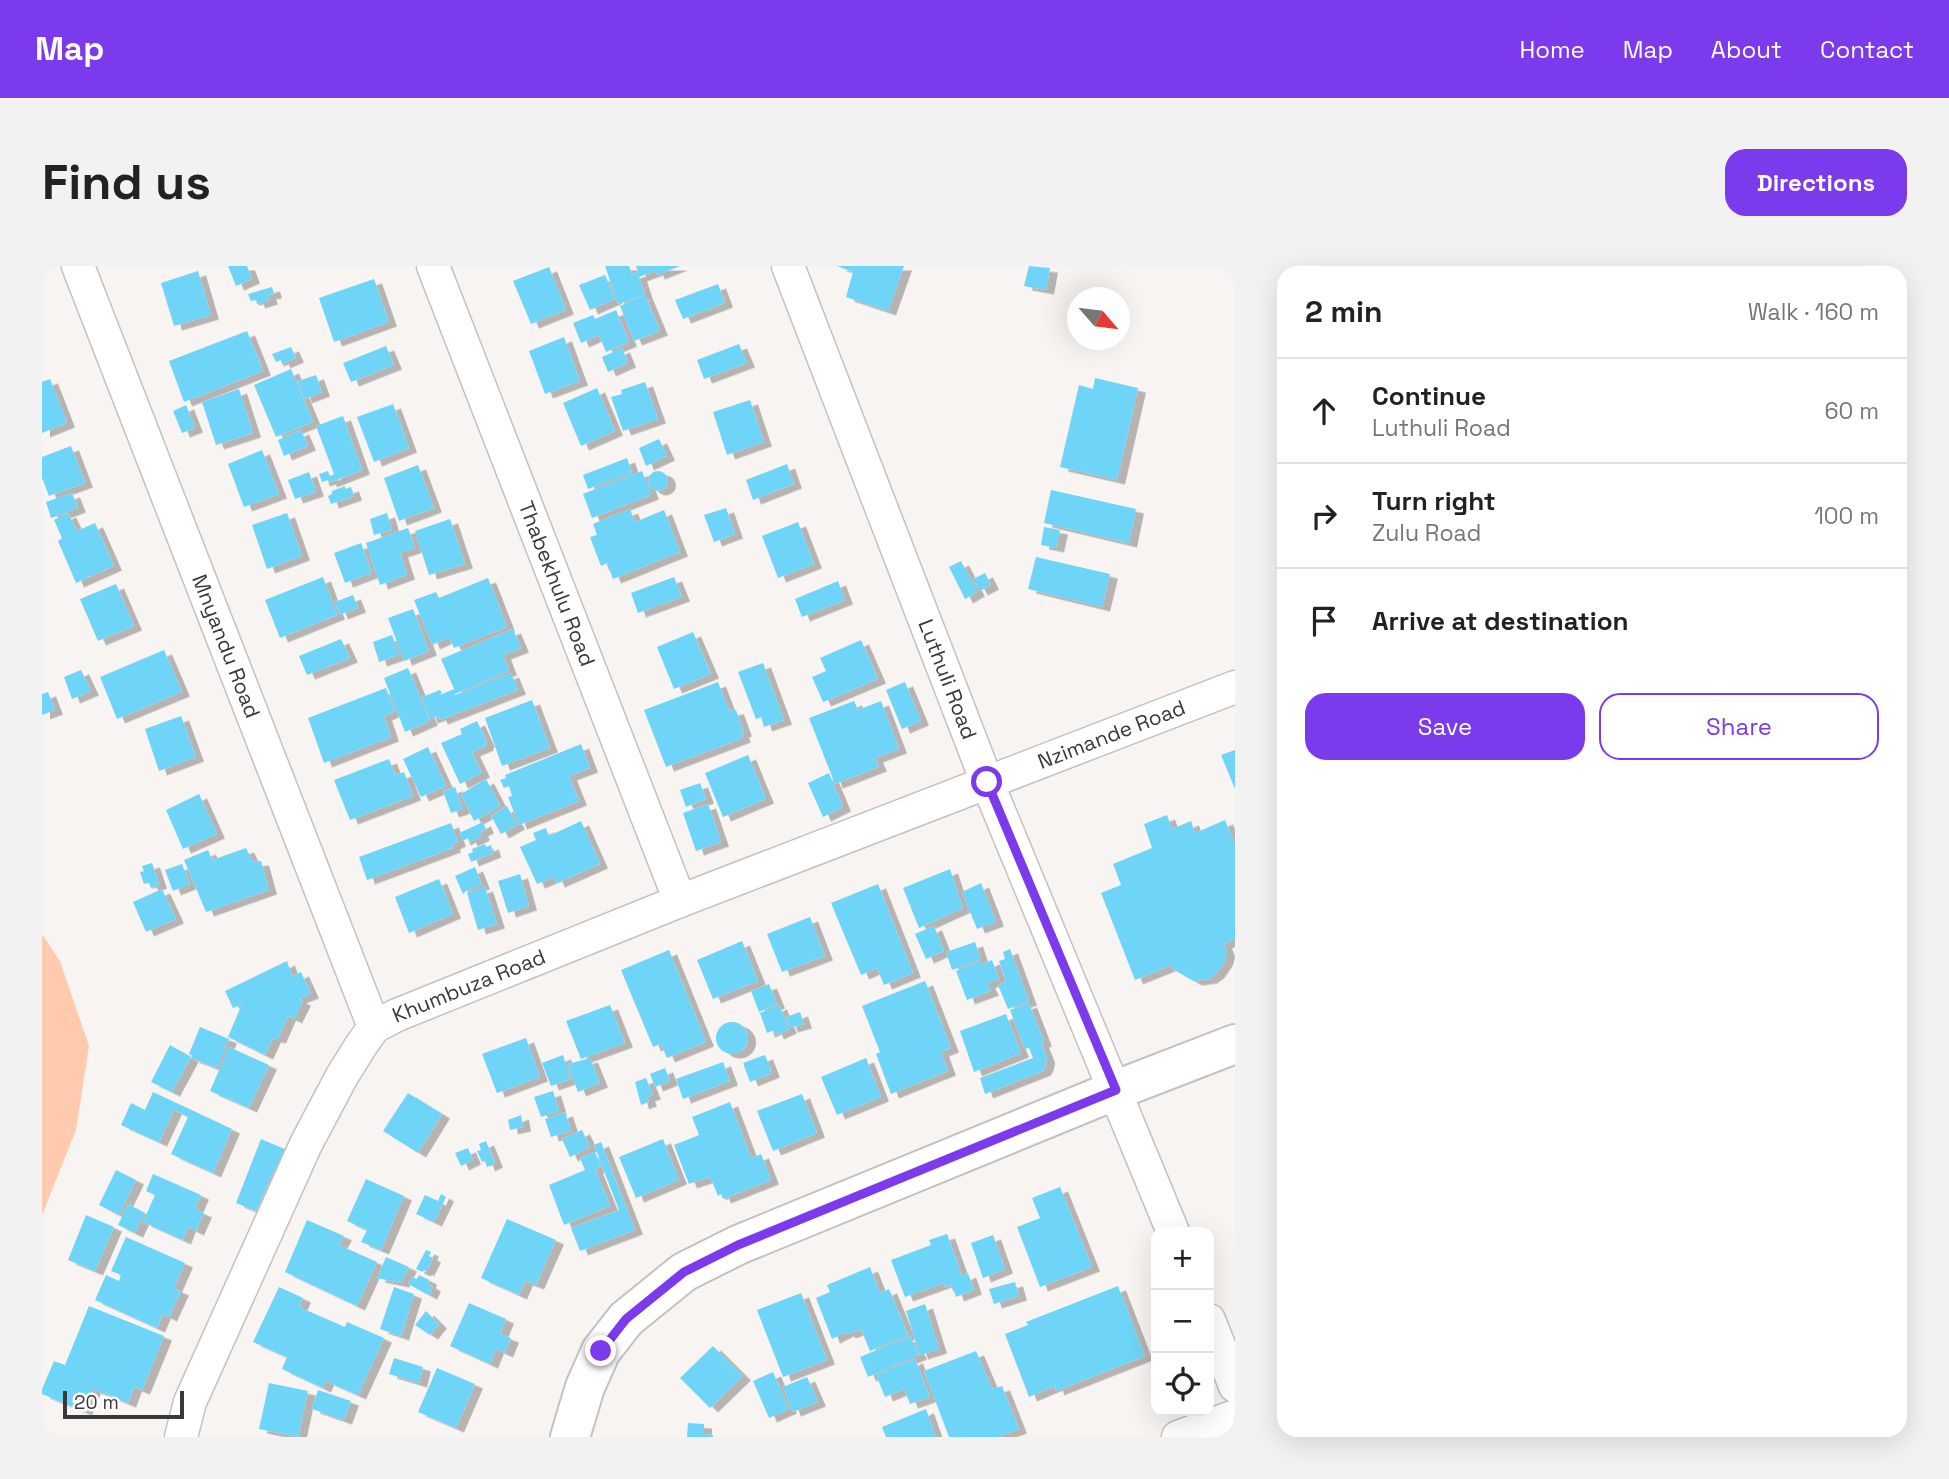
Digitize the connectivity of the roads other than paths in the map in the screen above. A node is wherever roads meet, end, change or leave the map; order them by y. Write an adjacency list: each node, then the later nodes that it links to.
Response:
1 (433, 266): 6 (street, Thabekhulu Road)
2 (788, 266): 5 (street, Luthuli Road)
3 (87, 268): 7 (street, Mnyandu Road)
4 (1235, 687): 5 (street, Nzimande Road)
5 (987, 782): 6 (street, Khumbuza Road); 9 (street, Luthuli Road)
6 (680, 901): 7 (street, Khumbuza Road)
7 (374, 1027): 14 (street, Khumbuza Road)
8 (1235, 1044): 9 (street)
9 (1116, 1090): 10 (street, Luthuli Road); 15 (street)
10 (1171, 1227)
11 (1214, 1334): 12 (street)
12 (1235, 1386)
13 (1235, 1416): 16 (street)
14 (181, 1437)
15 (570, 1437)
16 (1178, 1437)

